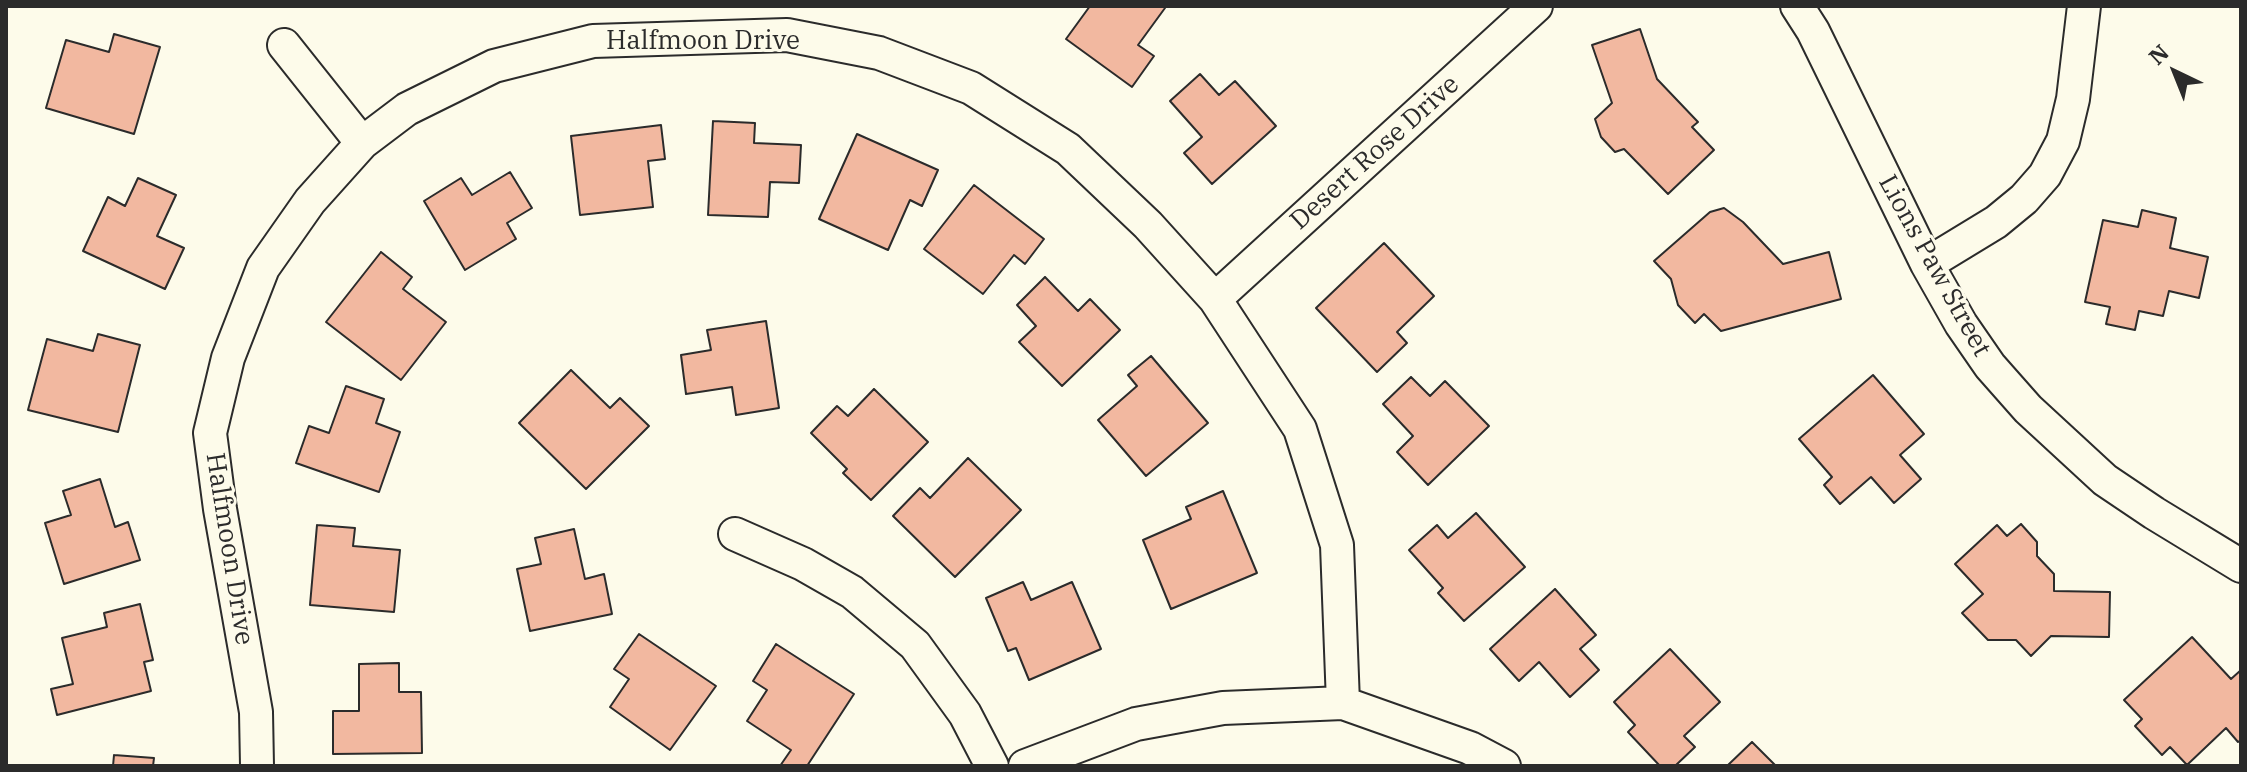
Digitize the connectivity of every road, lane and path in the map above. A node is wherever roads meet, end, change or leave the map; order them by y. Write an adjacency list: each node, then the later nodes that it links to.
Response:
1 (1536, 6): 7 (street, Desert Rose Drive)
2 (1797, 6): 6 (street, Lions Paw Street)
3 (2084, 6): 6 (street)
4 (284, 45): 5 (street)
5 (362, 143): 7 (street, Halfmoon Drive); 11 (street, Halfmoon Drive)
6 (1927, 264): 9 (street, Lions Paw Street)
7 (1215, 299): 10 (street, Halfmoon Drive)
8 (735, 534): 12 (street)
9 (2241, 566)
10 (1343, 703): 13 (street); 14 (street)
11 (257, 766)
12 (992, 766)
13 (1025, 766)
14 (1504, 766)

